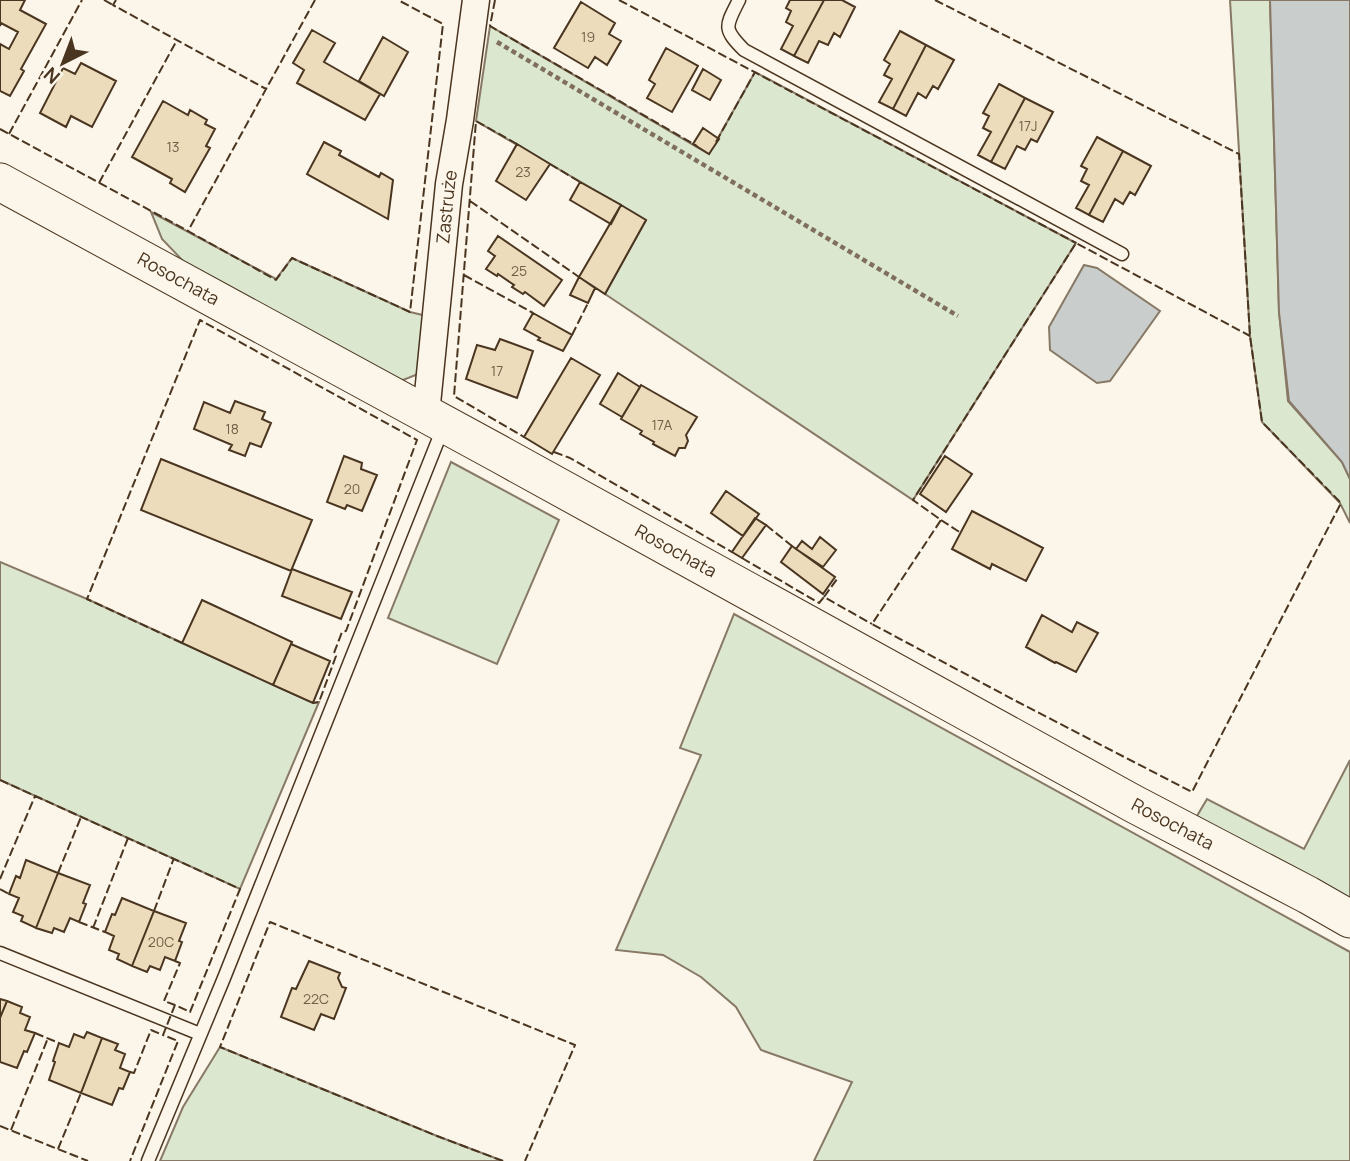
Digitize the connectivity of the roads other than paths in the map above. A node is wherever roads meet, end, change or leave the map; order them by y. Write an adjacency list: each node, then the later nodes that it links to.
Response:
1 (476, 0): 5 (street, Zastruże)
2 (739, 0): 4 (lane)
3 (0, 182): 5 (street, Rosochata)
4 (1122, 254)
5 (435, 419): 6 (street, Rosochata); 8 (lane)
6 (1350, 919)
7 (0, 953): 8 (lane)
8 (200, 1034): 9 (lane)
9 (148, 1161)

